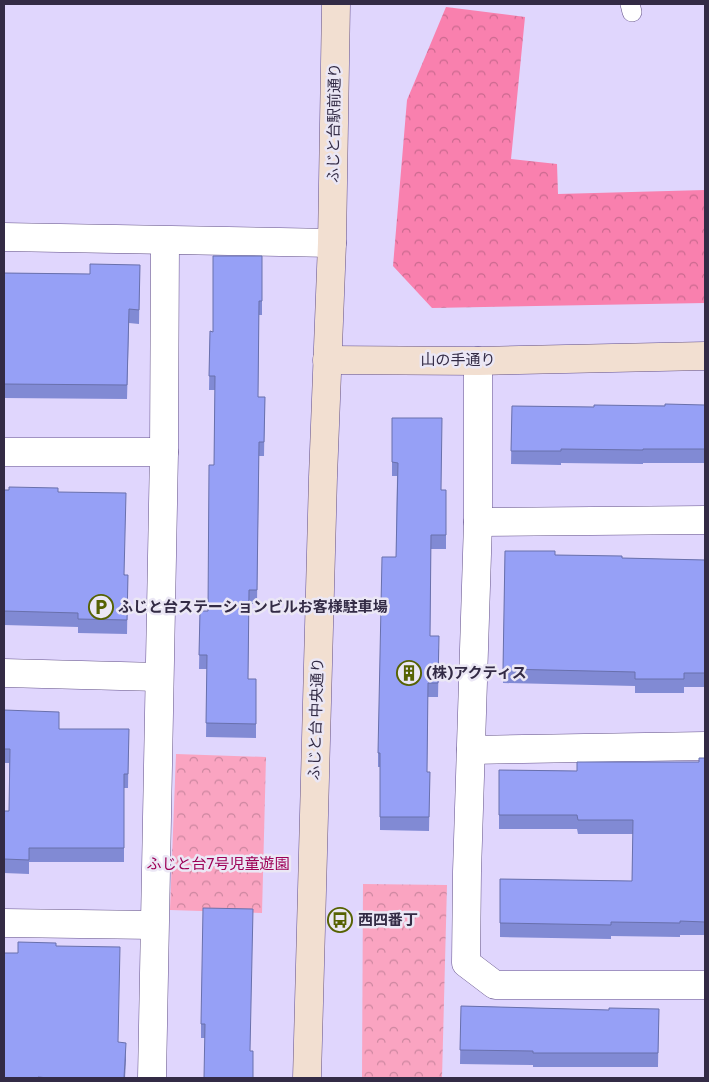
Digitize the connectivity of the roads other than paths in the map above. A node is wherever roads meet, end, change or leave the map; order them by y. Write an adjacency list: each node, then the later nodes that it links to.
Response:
1 (336, 4): 4 (street, ふじと台駅前通り)
2 (4, 237): 3 (street)
3 (165, 241): 4 (street); 9 (street)
4 (332, 243): 6 (street)
5 (705, 356): 7 (street, 山の手通り)
6 (327, 360): 7 (street, 山の手通り); 20 (street, ふじと台 中央通り)
7 (478, 361): 11 (street)
8 (4, 452): 9 (street)
9 (164, 452): 13 (street)
10 (705, 520): 11 (street)
11 (478, 522): 15 (street)
12 (4, 673): 13 (street)
13 (159, 677): 17 (street)
14 (705, 746): 15 (street)
15 (471, 750): 18 (street)
16 (4, 923): 17 (street)
17 (154, 925): 19 (street)
18 (705, 985)
19 (152, 1078)
20 (306, 1078)

